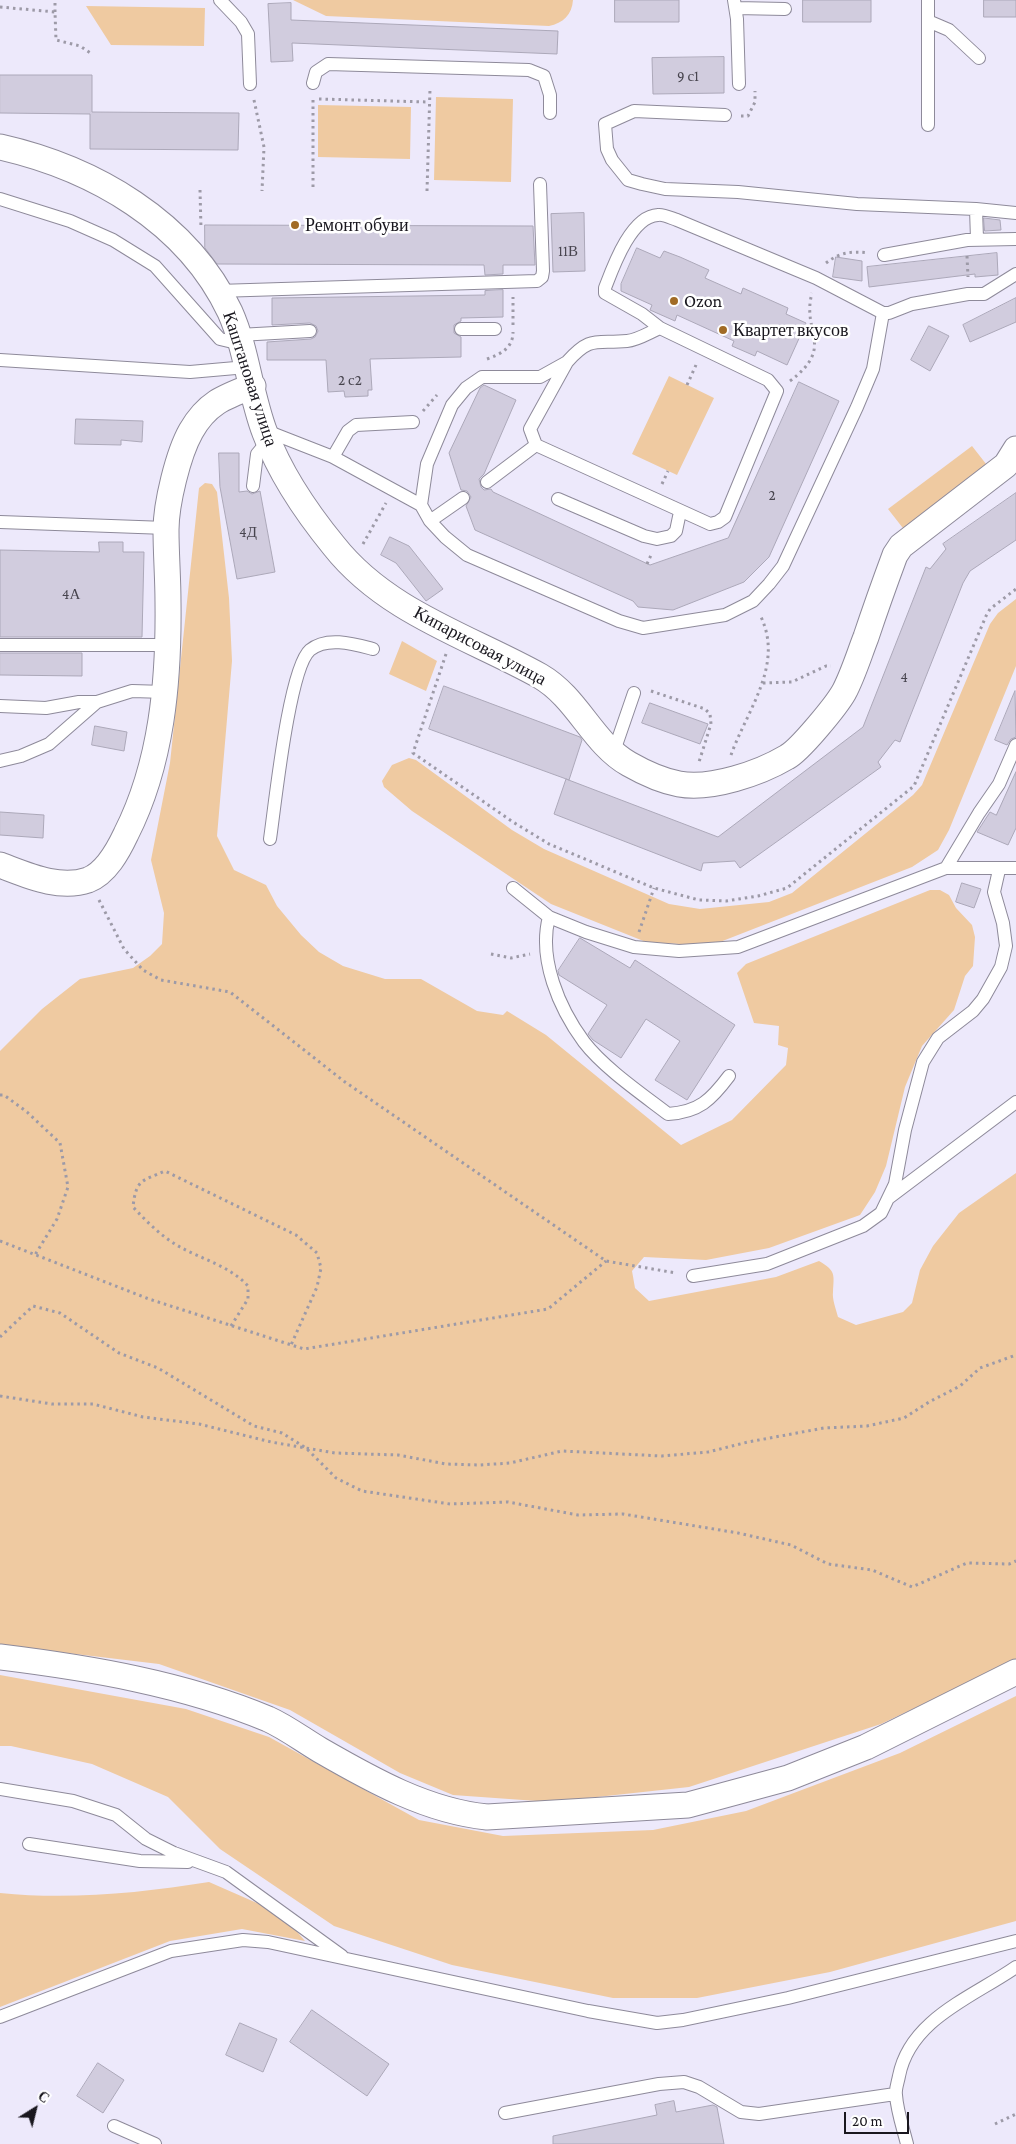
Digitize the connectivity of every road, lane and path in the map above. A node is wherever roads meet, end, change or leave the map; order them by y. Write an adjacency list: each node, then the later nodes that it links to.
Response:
1 (55, 0): 7 (path)
2 (220, 0): 12 (lane)
3 (928, 0): 8 (lane)
4 (735, 4): 6 (lane); 13 (lane)
5 (0, 7): 7 (path)
6 (785, 9)
7 (55, 12): 9 (path)
8 (928, 21): 10 (lane); 18 (lane)
9 (92, 54)
10 (979, 58)
11 (313, 83): 16 (lane)
12 (250, 84): 21 (path)
13 (739, 84)
14 (430, 89): 15 (path)
15 (428, 102): 22 (path); 23 (path)
16 (550, 113)
17 (725, 116): 25 (lane)
18 (928, 125)
19 (0, 147): 32 (street, Каштановая улица)
20 (540, 184): 32 (lane)
21 (262, 190)
22 (313, 191)
23 (427, 191)
24 (0, 199): 42 (lane)
25 (976, 209): 26 (lane); 27 (lane)
26 (1016, 213)
27 (972, 240): 28 (lane); 29 (lane); 33 (path)
28 (1016, 240)
29 (884, 255): 31 (path)
30 (1016, 274): 33 (lane)
31 (816, 278): 35 (lane); 36 (lane); 46 (path)
32 (218, 291): 42 (street, Каштановая улица)
33 (968, 294): 35 (lane)
34 (514, 298): 40 (path)
35 (883, 313): 63 (lane)
36 (660, 328): 41 (lane); 44 (lane)
37 (461, 329): 38 (lane)
38 (495, 329)
39 (310, 331): 42 (lane)
40 (513, 338)
41 (704, 348): 45 (path); 46 (lane)
42 (245, 358): 43 (lane); 48 (street, Каштановая улица); 61 (street)
43 (0, 360)
44 (566, 362): 49 (lane); 57 (lane)
45 (687, 385)
46 (777, 391): 58 (lane)
47 (413, 422): 51 (lane)
48 (266, 435): 51 (lane); 53 (lane); 62 (street, Каштановая улица)
49 (536, 445): 52 (lane); 58 (lane)
50 (1016, 449): 79 (street, Кипарисовая улица)
51 (333, 457): 54 (lane)
52 (487, 482)
53 (253, 486)
54 (393, 489): 57 (lane); 62 (path)
55 (463, 498): 59 (lane)
56 (558, 499): 58 (lane)
57 (421, 504): 59 (lane)
58 (680, 512)
59 (430, 521): 63 (lane)
60 (0, 522): 61 (lane)
61 (166, 528): 66 (street)
62 (351, 566): 64 (street, Кипарисовая улица)
63 (753, 601): 69 (path)
64 (452, 634): 76 (path); 77 (street, Кипарисовая улица)
65 (0, 645): 66 (lane)
66 (168, 645): 70 (street)
67 (373, 649): 80 (lane)
68 (826, 666): 69 (path)
69 (763, 683): 75 (path)
70 (165, 692): 72 (lane); 85 (street)
71 (634, 693): 77 (lane); 79 (path)
72 (97, 702): 73 (lane); 78 (lane)
73 (0, 706)
74 (1016, 746): 82 (lane)
75 (733, 751)
76 (413, 752)
77 (613, 754): 79 (street, Кипарисовая улица)
78 (0, 761)
79 (692, 784)
80 (270, 839)
81 (0, 865): 85 (street)
82 (946, 868): 84 (lane); 88 (lane)
83 (1016, 868): 84 (lane)
84 (999, 870): 95 (lane)
85 (88, 880): 98 (path)
86 (513, 888): 88 (lane)
87 (654, 888): 89 (path)
88 (550, 917): 90 (lane)
89 (642, 920)
90 (545, 950): 91 (path); 92 (lane)
91 (491, 954)
92 (729, 1076)
93 (0, 1095): 97 (path)
94 (1016, 1102): 95 (lane)
95 (888, 1198): 99 (lane)
96 (0, 1241): 97 (path)
97 (35, 1255): 100 (path)
98 (606, 1261): 99 (path); 102 (path)
99 (693, 1276)
100 (231, 1326): 102 (path); 102 (path)
101 (0, 1337): 105 (path)
102 (291, 1345)
103 (1016, 1355): 105 (path)
104 (0, 1396): 105 (path)
105 (306, 1448): 106 (path)
106 (1016, 1561)
107 (0, 1657): 108 (street)
108 (1016, 1672)
109 (0, 1789): 111 (lane)
110 (29, 1844): 111 (lane)
111 (197, 1862): 113 (lane)
112 (1016, 1941): 113 (lane)
113 (345, 1959): 115 (lane)
114 (1016, 1967): 116 (lane)
115 (0, 2017)
116 (896, 2094): 117 (lane); 122 (lane)
117 (505, 2113)
118 (1016, 2114): 119 (path)
119 (995, 2124)
120 (114, 2126): 121 (lane)
121 (155, 2144)
122 (907, 2144)

